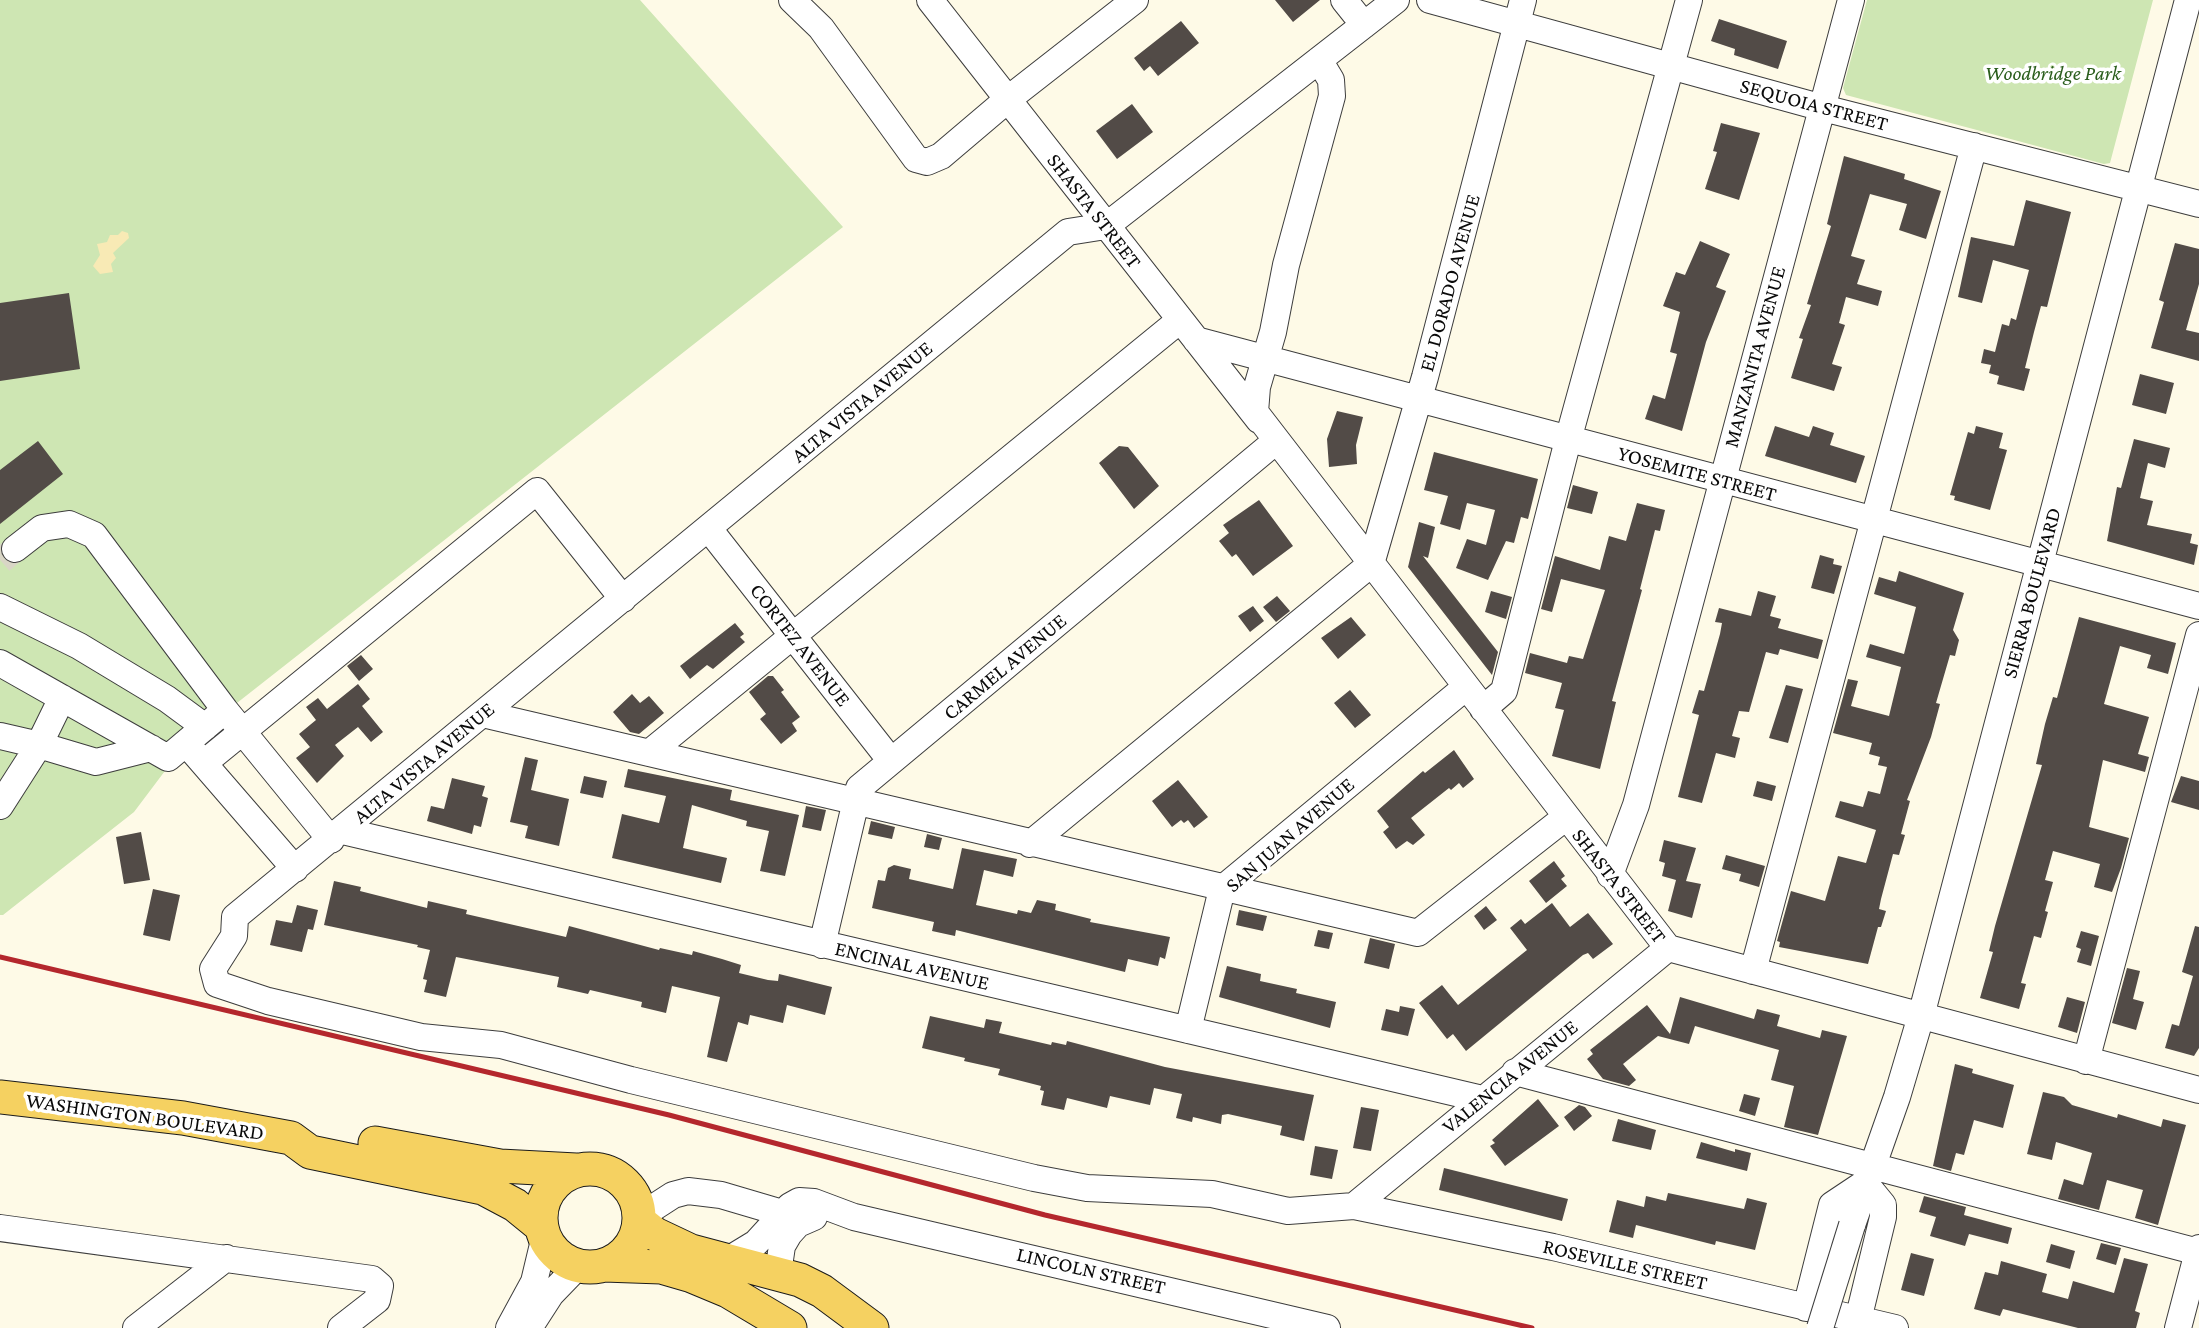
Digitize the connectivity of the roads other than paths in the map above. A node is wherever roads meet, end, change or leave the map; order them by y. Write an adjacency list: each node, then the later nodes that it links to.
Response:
1 (792, 0): 14 (street)
2 (930, 0): 14 (street, SHASTA STREET)
3 (1135, 0): 14 (street)
4 (1343, 0): 11 (street)
5 (1396, 0): 11 (street, ALTA VISTA AVENUE)
6 (1430, 0): 10 (street, SEQUOIA STREET)
7 (1689, 0): 13 (street)
8 (1851, 0): 15 (street, MANZANITA AVENUE)
9 (2188, 0): 17 (street, SIERRA BOULEVARD)
10 (1520, 12): 13 (street, SEQUOIA STREET); 22 (street, EL DORADO AVENUE)
11 (1364, 25): 12 (street, ALTA VISTA AVENUE)
12 (1319, 60): 19 (street, ALTA VISTA AVENUE); 21 (street)
13 (1670, 66): 15 (street, SEQUOIA STREET); 24 (street)
14 (1007, 100): 19 (street, SHASTA STREET)
15 (1823, 108): 16 (street, SEQUOIA STREET); 25 (street, MANZANITA AVENUE)
16 (1975, 146): 17 (street, SEQUOIA STREET); 26 (street)
17 (2138, 187): 18 (street, SEQUOIA STREET); 30 (street, SIERRA BOULEVARD)
18 (2199, 204)
19 (1106, 226): 20 (street, SHASTA STREET); 27 (street, ALTA VISTA AVENUE)
20 (1188, 330): 21 (street, YOSEMITE STREET); 23 (street, SHASTA STREET); 35 (street)
21 (1265, 358): 22 (street, YOSEMITE STREET); 23 (street)
22 (1419, 399): 24 (street, YOSEMITE STREET); 29 (street, EL DORADO AVENUE)
23 (1268, 431): 29 (street, SHASTA STREET); 48 (street, CARMEL AVENUE)
24 (1568, 439): 25 (street, YOSEMITE STREET); 39 (street)
25 (1722, 481): 26 (street, YOSEMITE STREET); 56 (street, MANZANITA AVENUE)
26 (1875, 520): 30 (street, YOSEMITE STREET); 61 (street)
27 (709, 528): 31 (street, ALTA VISTA AVENUE); 35 (street, CORTEZ AVENUE)
28 (5, 557): 40 (street)
29 (1371, 564): 37 (street, SHASTA STREET); 54 (street)
30 (2039, 564): 32 (street, YOSEMITE STREET); 62 (street, SIERRA BOULEVARD)
31 (623, 599): 41 (street, ALTA VISTA AVENUE); 42 (street)
32 (2199, 606)
33 (0, 607): 43 (street)
34 (2199, 635): 64 (street)
35 (794, 637): 47 (street); 48 (street, CORTEZ AVENUE)
36 (0, 663): 38 (street)
37 (1466, 687): 39 (street, SHASTA STREET); 57 (street, SAN JUAN AVENUE)
38 (62, 698): 45 (street); 46 (street)
39 (1483, 709): 52 (street, SHASTA STREET)
40 (225, 710): 42 (street); 43 (street)
41 (483, 714): 47 (street); 53 (street, ALTA VISTA AVENUE)
42 (243, 730): 49 (street); 53 (street)
43 (195, 735): 46 (street); 49 (street)
44 (0, 736): 45 (street)
45 (39, 746): 46 (street); 51 (street)
46 (151, 748)
47 (649, 753): 50 (street)
48 (891, 761): 50 (street, CARMEL AVENUE)
49 (204, 763): 55 (street)
50 (855, 802): 54 (street); 59 (street, CARMEL AVENUE)
51 (0, 806)
52 (1566, 817): 56 (street, SHASTA STREET); 57 (street)
53 (337, 835): 55 (street, ALTA VISTA AVENUE); 59 (street, ENCINAL AVENUE)
54 (1030, 844): 57 (street)
55 (295, 869): 58 (street, ALTA VISTA AVENUE)
56 (1610, 875): 60 (street, SHASTA STREET)
57 (1222, 888): 63 (street, SAN JUAN AVENUE)
58 (236, 918): 72 (street, ROSEVILLE STREET)
59 (822, 945): 63 (street, ENCINAL AVENUE)
60 (1668, 948): 61 (street, SHASTA STREET); 65 (street, VALENCIA AVENUE)
61 (1753, 971): 62 (street, SHASTA STREET)
62 (1921, 1016): 64 (street, SHASTA STREET); 71 (street, SIERRA BOULEVARD)
63 (1188, 1030): 68 (street, ENCINAL AVENUE)
64 (2085, 1061): 66 (street, SHASTA STREET)
65 (1515, 1072): 68 (street, VALENCIA AVENUE); 71 (street)
66 (2199, 1090)
67 (0, 1097): 69 (main road, WASHINGTON BOULEVARD)
68 (1482, 1099): 72 (street, VALENCIA AVENUE)
69 (290, 1138): 70 (main road, WASHINGTON BOULEVARD); 78 (main road, WASHINGTON BOULEVARD)
70 (576, 1170): 76 (main road); 78 (main road)
71 (1869, 1175): 79 (street); 84 (street, SIERRA BOULEVARD, bridge); 84 (street); 85 (street)
72 (1354, 1206): 84 (street, ROSEVILLE STREET)
73 (782, 1213): 74 (street, LINCOLN STREET); 75 (street, LINCOLN STREET); 76 (street, LINCOLN STREET); 81 (street, LINCOLN STREET)
74 (823, 1216): 75 (street, LINCOLN STREET); 83 (street, LINCOLN STREET)
75 (854, 1217): 92 (street, LINCOLN STREET)
76 (639, 1219): 81 (main road); 82 (main road)
77 (0, 1228): 80 (street)
78 (544, 1231): 82 (main road); 88 (street)
79 (2199, 1250): 94 (street)
80 (226, 1258): 86 (street); 87 (street)
81 (728, 1260): 83 (main road)
82 (591, 1265): 89 (street); 90 (main road)
83 (778, 1273): 91 (main road)
84 (1813, 1318): 85 (street, ROSEVILLE STREET)
85 (1858, 1321): 93 (street, ROSEVILLE STREET)
86 (136, 1328)
87 (341, 1328)
88 (509, 1328)
89 (529, 1328)
90 (790, 1328)
91 (872, 1328)
92 (1327, 1328)
93 (1895, 1328)
94 (2178, 1328)

